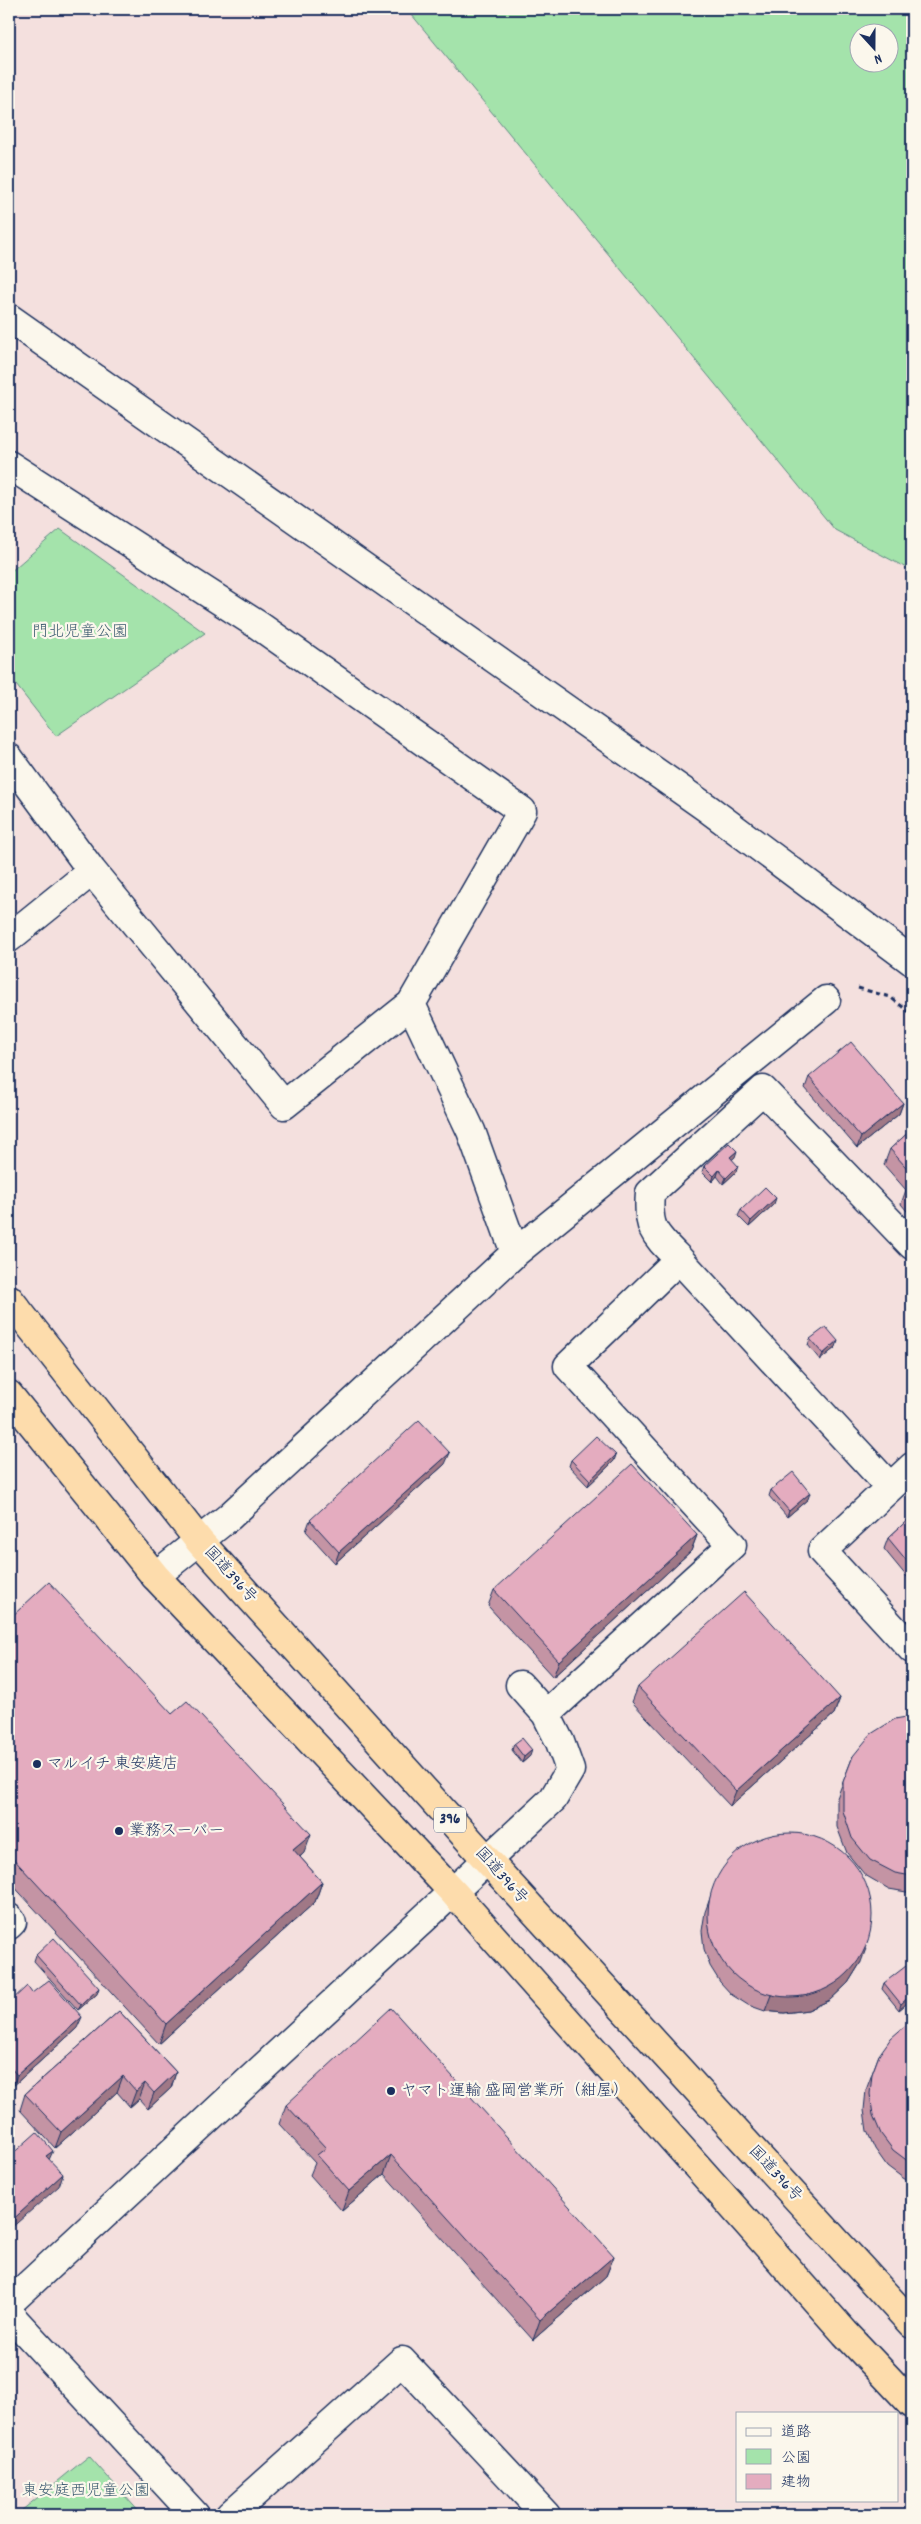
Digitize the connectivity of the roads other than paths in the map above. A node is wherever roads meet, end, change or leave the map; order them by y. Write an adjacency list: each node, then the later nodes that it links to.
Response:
1 (9, 318): 6 (street)
2 (15, 479): 8 (street)
3 (9, 758): 4 (street)
4 (92, 871): 5 (street); 8 (street)
5 (9, 938)
6 (912, 961)
7 (826, 1000): 10 (street)
8 (411, 1004): 10 (street)
9 (912, 1245): 11 (street)
10 (515, 1253): 16 (street)
11 (679, 1259): 15 (street); 20 (street)
12 (9, 1299): 16 (highway, 国道396号 / 396)
13 (9, 1395): 17 (highway)
14 (912, 1468): 15 (street)
15 (890, 1486): 18 (street)
16 (200, 1542): 17 (street); 21 (highway, 国道396号 / 396)
17 (155, 1576): 22 (highway)
18 (912, 1649)
19 (520, 1685): 20 (street)
20 (546, 1714): 21 (street)
21 (488, 1861): 22 (street); 27 (highway, 国道396号 / 396)
22 (452, 1892): 25 (street); 28 (highway)
23 (9, 1918): 24 (street)
24 (9, 1925)
25 (9, 2303)
26 (9, 2314): 29 (street)
27 (912, 2324)
28 (912, 2404)
29 (195, 2515)
30 (230, 2515): 31 (street)
31 (546, 2515)

